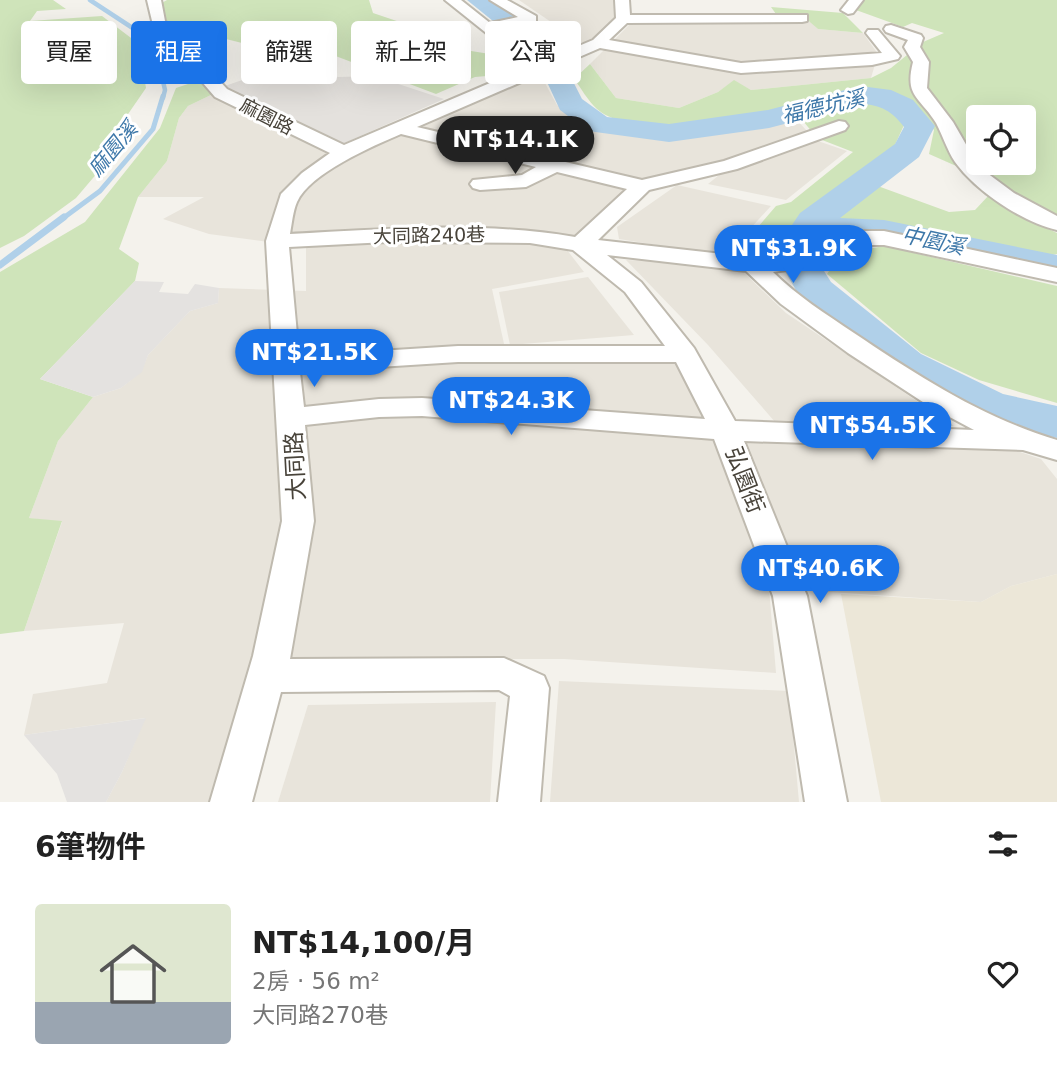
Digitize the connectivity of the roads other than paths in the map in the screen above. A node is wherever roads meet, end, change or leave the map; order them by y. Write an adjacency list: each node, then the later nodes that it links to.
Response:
1 (154, 0): 16 (street, 麻園路)
2 (452, 0): 7 (street)
3 (497, 0): 8 (street)
4 (622, 0): 6 (street)
5 (802, 18): 6 (street)
6 (623, 19): 9 (street)
7 (487, 21)
8 (518, 21)
9 (598, 43): 11 (street, 大同路); 12 (street)
10 (688, 44): 12 (street)
11 (581, 50)
12 (701, 63): 20 (street)
13 (502, 84): 15 (street, 大同路)
14 (839, 126): 19 (street)
15 (397, 128): 16 (street, 大同路); 17 (street)
16 (344, 152): 21 (street, 大同路)
17 (554, 165): 18 (street); 19 (street)
18 (480, 184)
19 (642, 186): 22 (street)
20 (1056, 223)
21 (277, 242): 22 (street, 大同路240巷); 26 (street, 大同路)
22 (580, 245): 23 (street, 大同路240巷); 25 (street, 弘園街)
23 (760, 265): 24 (street, 大同路240巷); 29 (street)
24 (1057, 275)
25 (685, 354): 26 (street); 28 (street, 弘園街)
26 (288, 365): 27 (street, 大同路)
27 (292, 418): 28 (street); 31 (street, 大同路)
28 (726, 431): 29 (street); 34 (street, 弘園街)
29 (1020, 441): 30 (street)
30 (1057, 450)
31 (266, 676): 32 (street, 大同路); 33 (street)
32 (231, 802)
33 (519, 802)
34 (826, 802)

